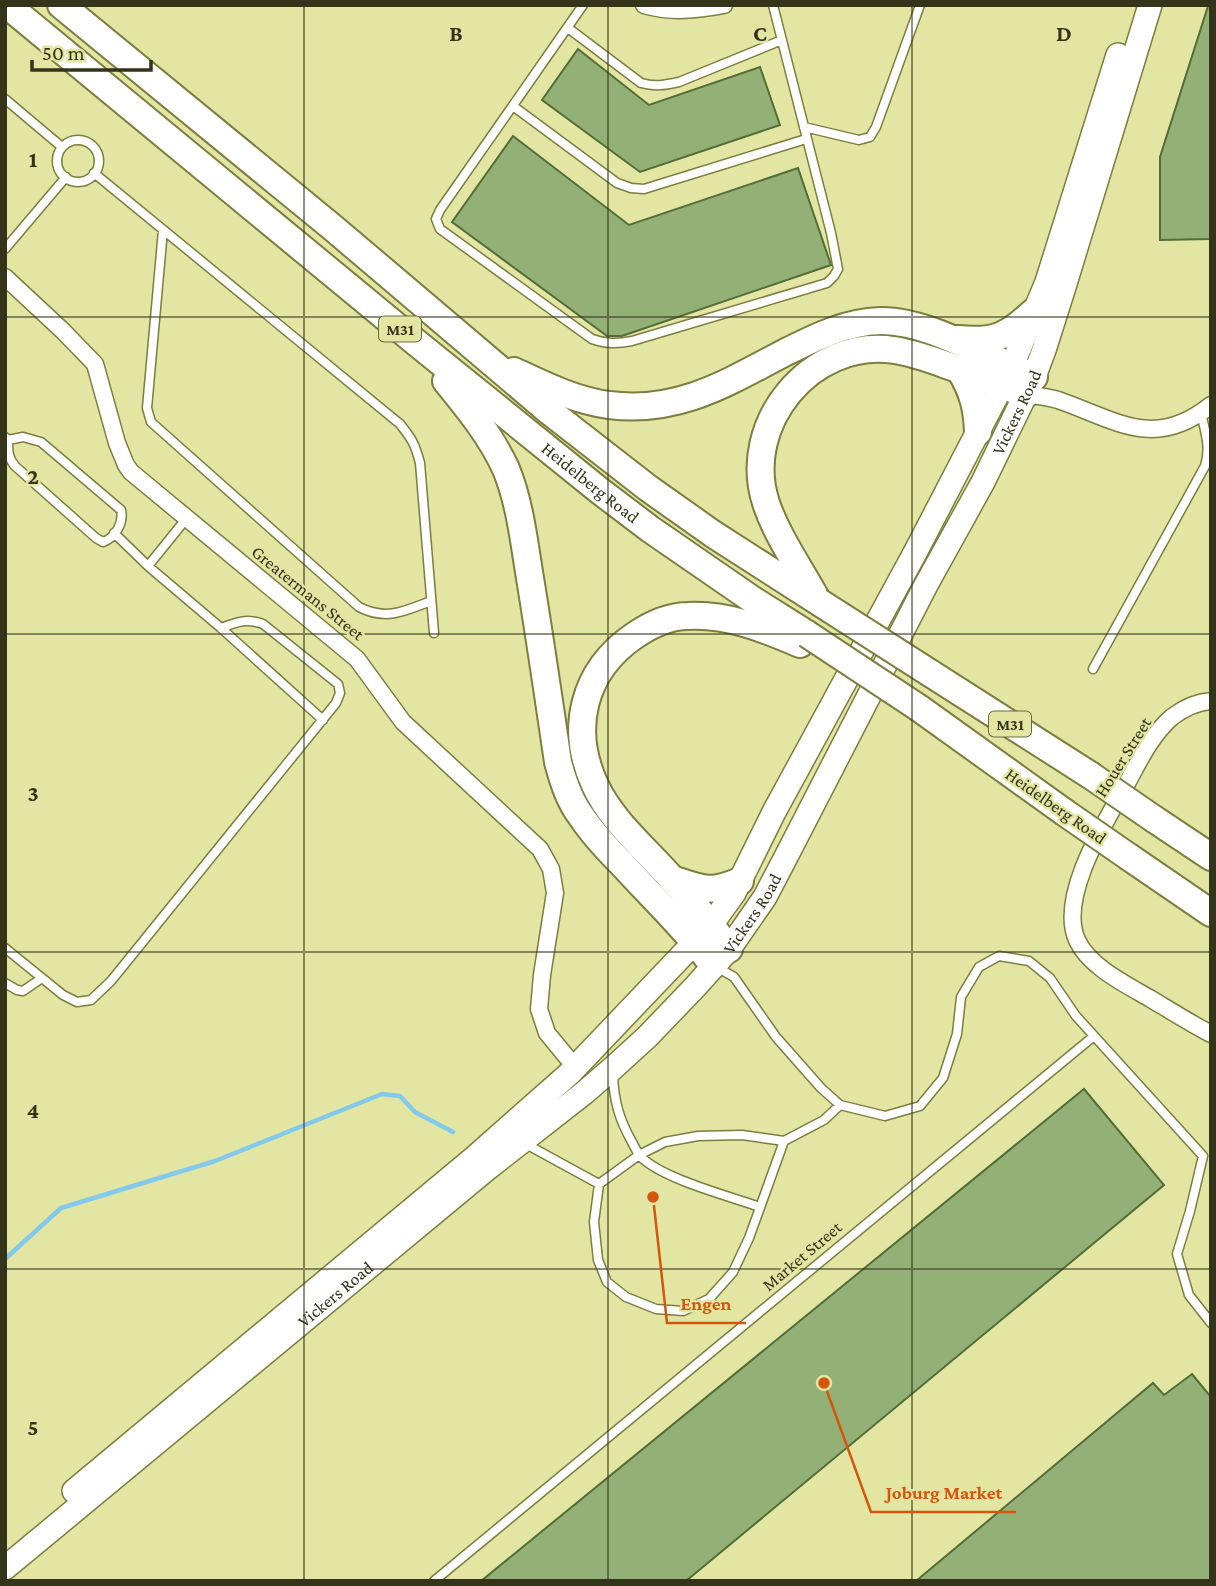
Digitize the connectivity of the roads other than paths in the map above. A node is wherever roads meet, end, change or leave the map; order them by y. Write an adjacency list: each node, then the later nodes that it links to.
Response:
1 (7, 5): 24 (main road, Heidelberg Road / M31)
2 (61, 5): 25 (main road, Heidelberg Road / M31)
3 (583, 5): 10 (lane)
4 (644, 5): 5 (street)
5 (724, 5)
6 (773, 5): 11 (lane)
7 (920, 5): 14 (lane)
8 (1134, 5): 22 (main road, Vickers Road)
9 (1150, 5): 27 (main road, Vickers Road)
10 (568, 28): 11 (lane); 13 (lane)
11 (782, 40): 14 (lane)
12 (5, 99): 16 (lane)
13 (513, 106): 15 (lane); 15 (lane)
14 (804, 127): 15 (lane)
15 (806, 139)
16 (62, 147): 17 (lane); 18 (lane)
17 (94, 173): 18 (lane); 19 (lane)
18 (66, 177): 20 (lane)
19 (163, 230): 34 (lane); 34 (lane)
20 (5, 249)
21 (5, 277): 31 (street, Greatermans Street)
22 (1037, 310): 23 (main road); 27 (main road, Vickers Road)
23 (949, 338): 25 (main road); 27 (main road)
24 (418, 345): 38 (main road, Heidelberg Road / M31); 46 (main road)
25 (487, 359): 35 (main road, Heidelberg Road / M31)
26 (960, 370): 27 (main road); 29 (main road); 35 (main road)
27 (1018, 381): 28 (street); 29 (main road, Vickers Road); 48 (main road, Vickers Road)
28 (1206, 409): 39 (lane)
29 (978, 432): 44 (main road, Vickers Road)
30 (7, 439): 32 (lane); 32 (lane)
31 (186, 519): 33 (lane); 53 (street, Greatermans Street)
32 (114, 534): 33 (lane)
33 (148, 566): 36 (lane)
34 (431, 601): 37 (lane)
35 (819, 602): 42 (main road, Heidelberg Road / M31, bridge)
36 (221, 628): 41 (lane); 41 (lane)
37 (434, 633)
38 (808, 641): 43 (main road); 45 (main road, Heidelberg Road / M31, bridge)
39 (1093, 669)
40 (1211, 701): 51 (street, Houer Street)
41 (323, 720): 49 (lane)
42 (1211, 857)
43 (672, 878): 44 (main road); 46 (main road)
44 (740, 881): 46 (main road, Vickers Road)
45 (1211, 913)
46 (703, 933): 48 (main road); 53 (main road, Vickers Road)
47 (5, 948): 49 (lane)
48 (728, 963): 54 (main road, Vickers Road); 55 (lane)
49 (42, 978): 50 (lane)
50 (5, 983)
51 (1211, 1034)
52 (1094, 1036): 55 (lane); 61 (lane); 64 (lane, Market Street)
53 (575, 1067): 62 (main road, Vickers Road)
54 (613, 1068): 57 (main road, Vickers Road); 58 (lane)
55 (840, 1105): 56 (lane)
56 (784, 1141): 58 (lane); 60 (lane)
57 (522, 1142): 59 (lane); 63 (main road, Vickers Road)
58 (639, 1155): 59 (lane); 60 (lane)
59 (599, 1184): 60 (lane)
60 (760, 1207)
61 (1211, 1323)
62 (5, 1548)
63 (5, 1568)
64 (434, 1581)

